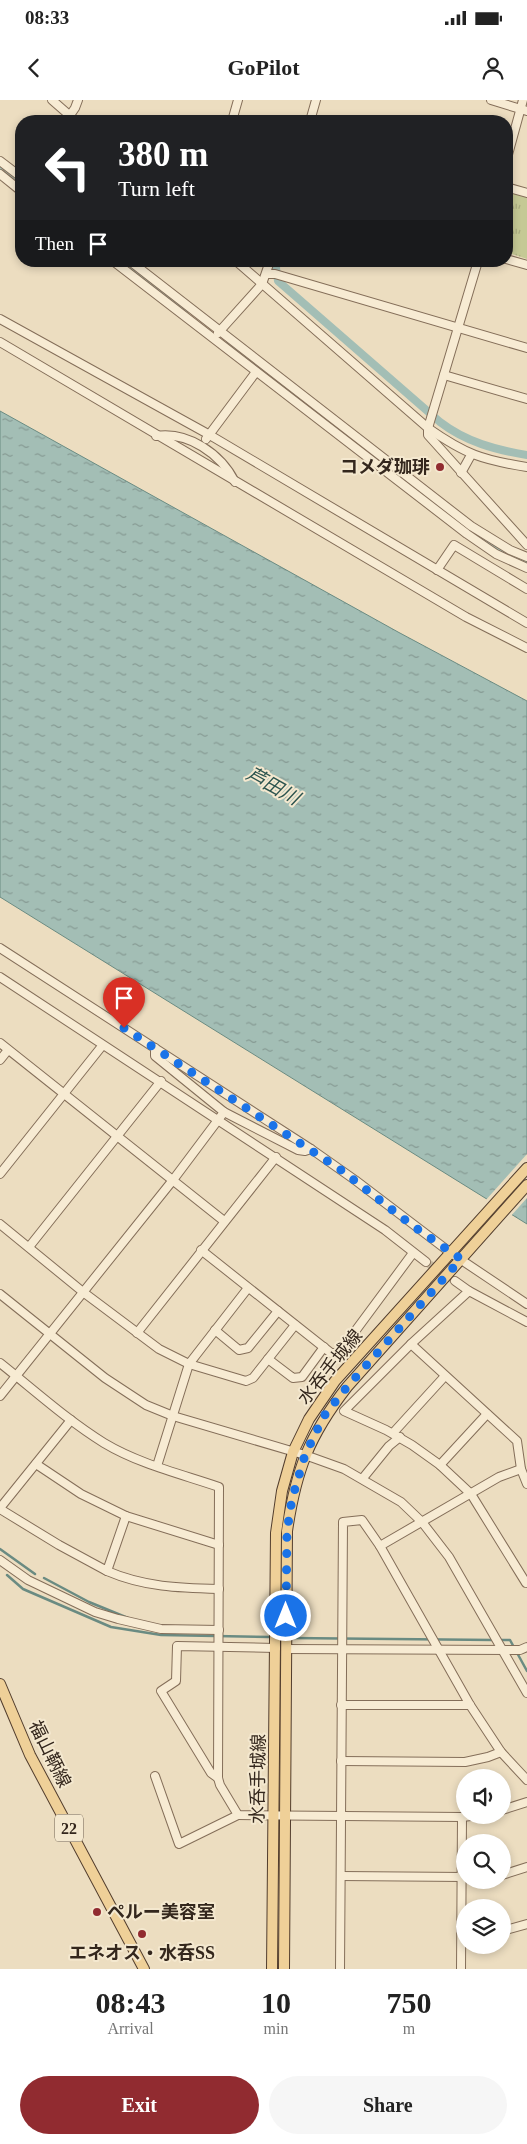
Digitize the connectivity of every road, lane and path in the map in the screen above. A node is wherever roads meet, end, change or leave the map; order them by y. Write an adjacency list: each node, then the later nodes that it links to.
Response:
1 (52, 100): 8 (street)
2 (78, 100): 9 (street)
3 (238, 100): 10 (street)
4 (316, 100): 11 (street)
5 (491, 100): 7 (street)
6 (523, 100): 7 (street)
7 (524, 110): 12 (street)
8 (66, 115)
9 (73, 115)
10 (234, 115)
11 (312, 115)
12 (513, 142)
13 (0, 161): 15 (street)
14 (0, 174): 16 (street)
15 (15, 176)
16 (15, 177)
17 (513, 189): 18 (street)
18 (527, 193)
19 (513, 261): 20 (street)
20 (527, 265)
21 (121, 267): 30 (street)
22 (137, 267): 30 (street)
23 (243, 267): 27 (street)
24 (269, 267): 26 (street)
25 (476, 267): 29 (street)
26 (267, 274): 27 (street); 29 (street)
27 (262, 284): 30 (street); 36 (street)
28 (0, 319): 37 (street)
29 (458, 327): 32 (street); 34 (street)
30 (216, 335): 33 (street); 45 (street)
31 (0, 342): 38 (street)
32 (527, 348)
33 (256, 372): 37 (street); 46 (street)
34 (444, 375): 35 (street); 36 (street)
35 (527, 399)
36 (428, 428): 40 (street); 42 (street)
37 (208, 434): 39 (street); 47 (street)
38 (156, 436): 39 (street); 43 (street)
39 (202, 444): 43 (street)
40 (471, 455): 41 (street); 42 (street)
41 (527, 468)
42 (461, 473): 44 (street)
43 (236, 482): 50 (street)
44 (527, 545)
45 (527, 557)
46 (527, 568)
47 (437, 570): 48 (street); 49 (street)
48 (527, 589)
49 (527, 623)
50 (509, 640): 51 (street); 52 (street)
51 (527, 644)
52 (527, 648)
53 (0, 948): 57 (street)
54 (0, 977): 56 (street)
55 (0, 1043): 58 (street)
56 (102, 1046): 60 (street); 61 (street)
57 (155, 1048): 62 (street); 65 (street)
58 (8, 1050): 59 (street); 61 (street)
59 (0, 1060)
60 (161, 1081): 63 (street); 64 (street)
61 (64, 1094): 64 (street); 68 (street)
62 (224, 1112): 63 (street); 65 (street)
63 (219, 1120): 66 (street); 69 (street)
64 (117, 1136): 69 (street); 73 (street)
65 (311, 1150): 75 (street)
66 (276, 1157): 71 (street); 76 (street)
67 (527, 1168): 75 (main road, 水呑手城線)
68 (0, 1174)
69 (172, 1180): 71 (street); 82 (street)
70 (527, 1185): 77 (main road, 水呑手城線)
71 (224, 1221): 74 (street)
72 (0, 1224): 73 (street)
73 (29, 1247): 82 (street)
74 (201, 1250): 80 (street); 89 (street)
75 (451, 1252): 77 (street); 103 (main road, 水呑手城線)
76 (412, 1253): 78 (street); 92 (street)
77 (461, 1259): 84 (street); 104 (main road, 水呑手城線)
78 (426, 1262)
79 (455, 1281): 81 (street)
80 (248, 1288): 85 (street); 88 (street)
81 (469, 1290): 86 (street); 91 (street)
82 (83, 1292): 89 (street); 90 (street)
83 (0, 1294): 90 (street)
84 (527, 1304)
85 (278, 1311): 87 (street); 88 (street)
86 (527, 1322)
87 (295, 1325): 92 (street); 93 (street)
88 (215, 1330): 95 (street)
89 (137, 1332): 95 (street)
90 (49, 1333): 96 (street); 100 (street)
91 (411, 1344): 97 (street); 102 (street)
92 (324, 1347): 93 (street)
93 (268, 1359): 95 (street)
94 (0, 1363): 96 (street)
95 (189, 1364): 100 (street)
96 (16, 1376): 98 (street); 101 (street)
97 (445, 1376): 99 (street); 102 (street)
98 (0, 1396)
99 (487, 1414): 106 (street); 108 (street)
100 (173, 1416): 103 (street); 107 (street)
101 (71, 1420): 105 (street); 107 (street)
102 (397, 1435): 106 (street); 109 (street)
103 (293, 1452): 104 (street); 122 (main road, 水呑手城線)
104 (305, 1455): 109 (street); 122 (main road, 水呑手城線)
105 (36, 1464): 112 (street); 113 (street)
106 (440, 1465): 111 (street)
107 (157, 1466): 115 (street)
108 (521, 1469): 110 (street); 111 (street)
109 (363, 1478): 114 (street)
110 (527, 1484)
111 (471, 1494): 114 (street); 119 (street)
112 (0, 1509): 118 (street)
113 (126, 1516): 115 (street); 118 (street)
114 (422, 1522): 116 (street); 127 (street)
115 (219, 1545): 120 (street)
116 (380, 1546): 123 (street); 124 (street)
117 (0, 1560): 121 (street)
118 (107, 1571): 120 (street)
119 (527, 1584)
120 (219, 1589): 121 (street)
121 (219, 1631): 125 (street)
122 (281, 1632): 126 (main road, 水呑手城線)
123 (342, 1642): 124 (street); 126 (street); 131 (street)
124 (435, 1642): 127 (street); 132 (street)
125 (219, 1644): 126 (street); 136 (street); 136 (street)
126 (281, 1646): 141 (main road, 水呑手城線); 142 (main road, 水呑手城線)
127 (503, 1648): 128 (street); 130 (street)
128 (524, 1648)
129 (0, 1684): 152 (main road, 福山鞆線 / 22)
130 (527, 1693)
131 (341, 1705): 132 (street); 134 (street)
132 (470, 1705): 133 (street)
133 (501, 1752): 134 (street); 137 (street)
134 (341, 1761): 143 (street)
135 (155, 1776): 140 (street)
136 (218, 1778): 140 (street)
137 (527, 1780)
138 (527, 1802): 139 (street)
139 (511, 1807)
140 (238, 1815): 141 (street)
141 (274, 1816): 142 (street); 153 (main road, 水呑手城線)
142 (285, 1816): 143 (street); 154 (main road, 水呑手城線)
143 (341, 1817): 144 (street); 147 (street)
144 (456, 1817)
145 (527, 1867): 146 (street)
146 (511, 1871)
147 (341, 1876): 148 (street); 155 (street)
148 (456, 1877)
149 (527, 1924): 150 (street)
150 (511, 1928)
151 (462, 1954): 156 (street)
152 (144, 1969)
153 (272, 1969)
154 (284, 1969)
155 (340, 1969)
156 (461, 1969)

